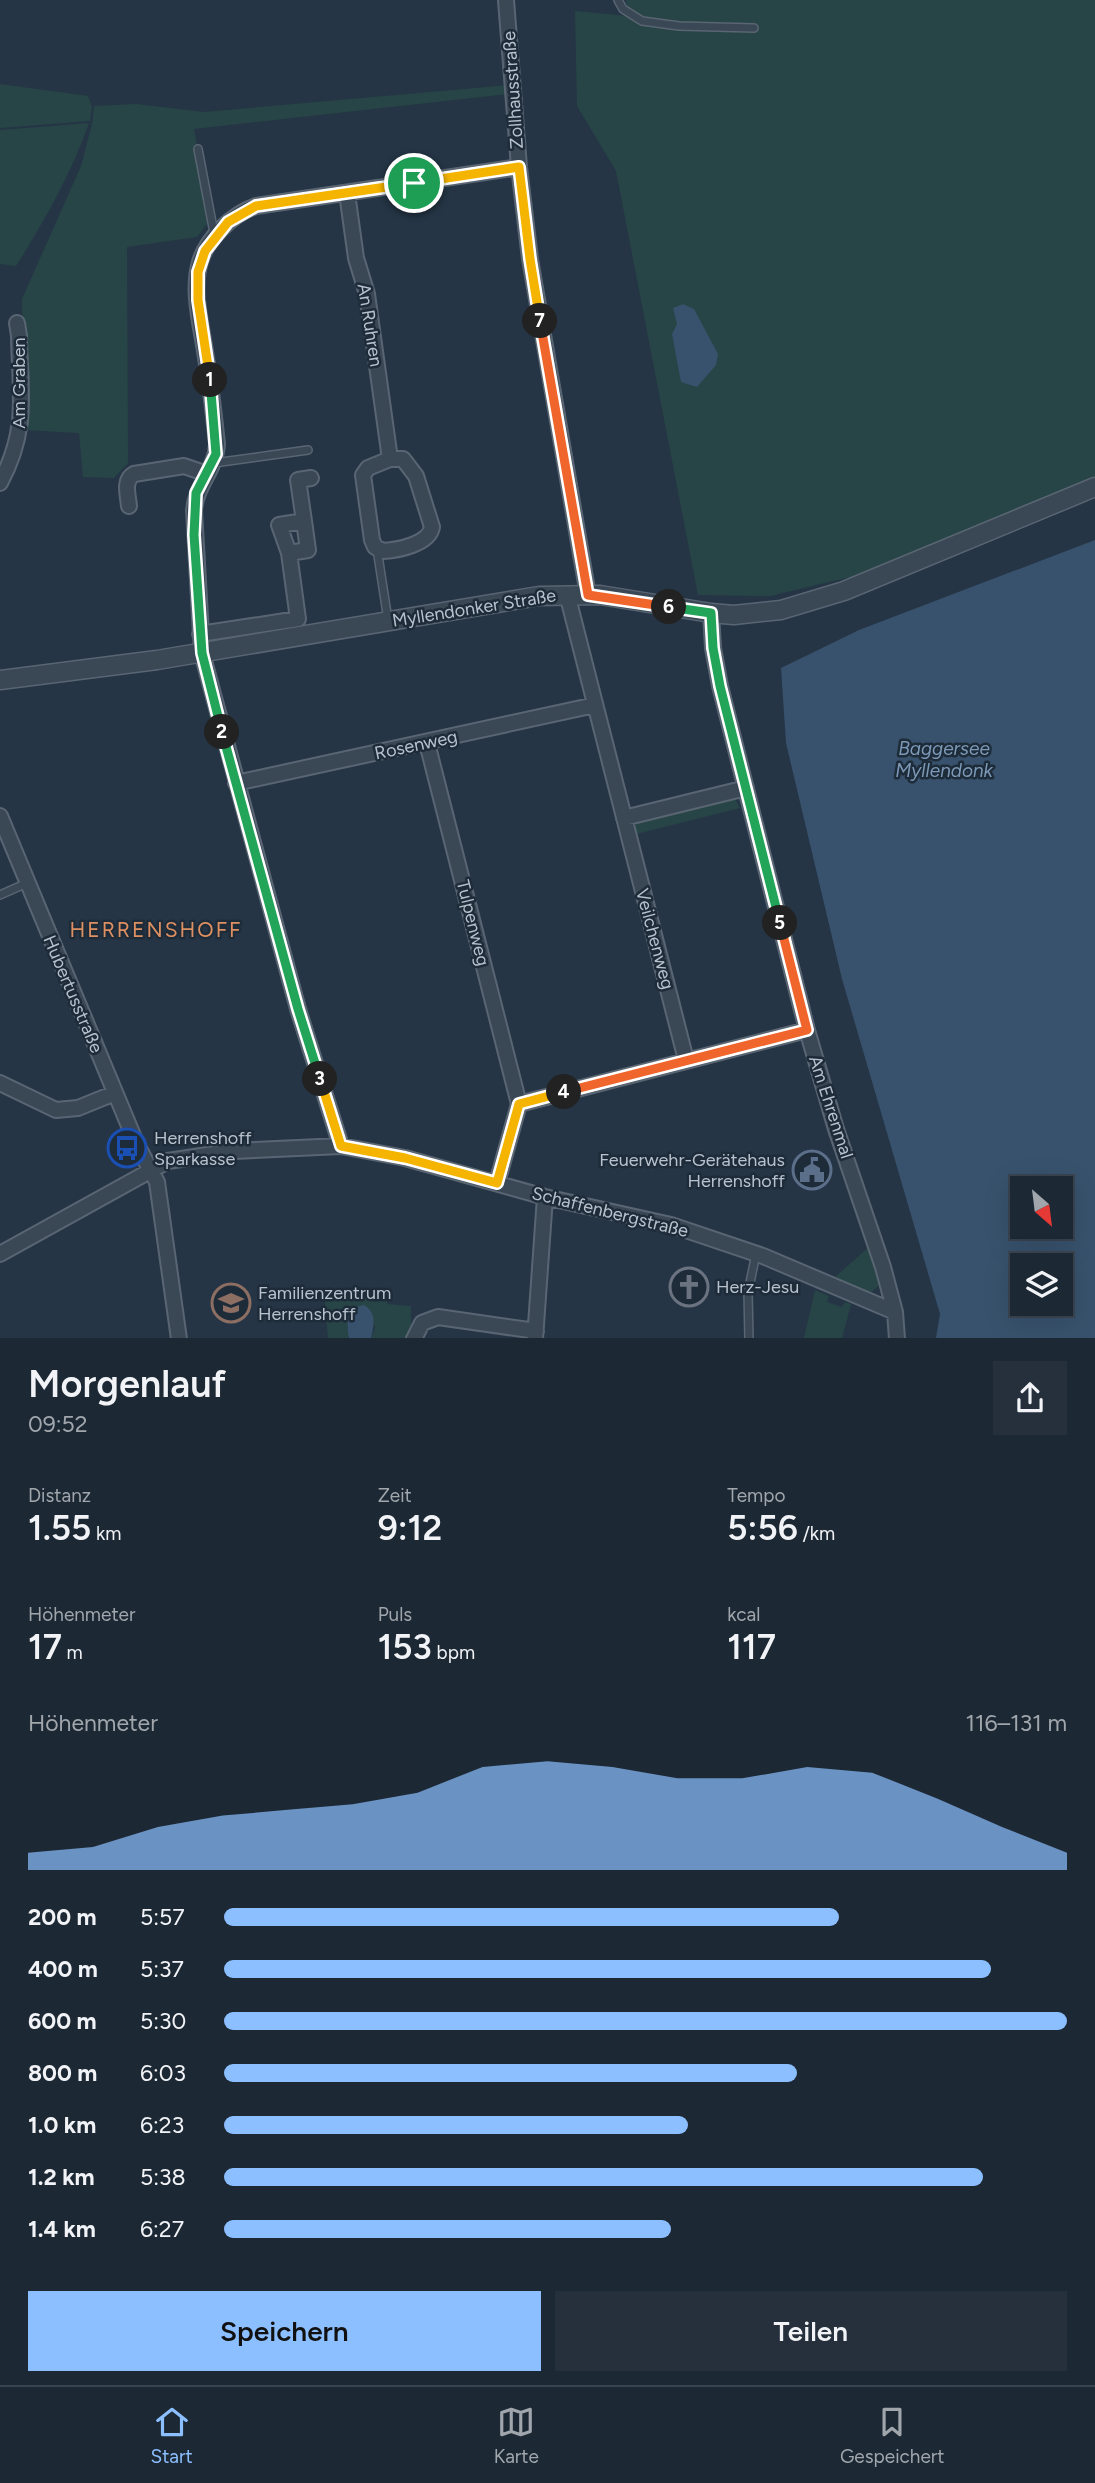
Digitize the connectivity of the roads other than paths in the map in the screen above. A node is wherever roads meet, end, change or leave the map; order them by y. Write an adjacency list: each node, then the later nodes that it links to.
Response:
1 (506, 0): 5 (street, Zollhausstraße)
2 (618, 0): 3 (lane)
3 (754, 28)
4 (198, 149): 7 (lane)
5 (519, 167): 6 (street); 20 (street, Zollhausstraße)
6 (347, 193): 7 (street); 10 (street, An Ruhren)
7 (215, 237): 11 (street)
8 (17, 323): 13 (street, Am Graben)
9 (307, 450): 11 (lane)
10 (390, 459): 17 (street); 17 (street)
11 (210, 468): 15 (street); 23 (street)
12 (311, 478): 16 (street)
13 (0, 483)
14 (1095, 487): 21 (street, Myllendonker Straße)
15 (129, 506)
16 (304, 521): 18 (street); 18 (street)
17 (377, 548): 22 (lane)
18 (289, 553): 23 (street)
19 (567, 594): 20 (street, Myllendonker Straße); 22 (street, Myllendonker Straße); 26 (street, Veilchenweg)
20 (588, 595): 21 (street, Myllendonker Straße)
21 (711, 613): 29 (street, Am Ehrenmal)
22 (389, 621): 24 (street, Myllendonker Straße)
23 (200, 635): 24 (street)
24 (202, 653): 25 (street, Myllendonker Straße); 28 (street)
25 (0, 680)
26 (595, 705): 27 (street, Rosenweg); 31 (street, Veilchenweg)
27 (427, 743): 28 (street, Rosenweg); 38 (street, Tulpenweg)
28 (236, 783): 39 (street)
29 (746, 788): 31 (street); 34 (street, Am Ehrenmal)
30 (0, 816): 32 (street, Hubertusstraße)
31 (624, 818): 35 (street, Veilchenweg)
32 (27, 883): 33 (lane); 37 (street, Hubertusstraße)
33 (0, 895)
34 (807, 1030): 35 (street); 45 (street, Am Ehrenmal)
35 (686, 1060): 38 (street)
36 (0, 1083): 37 (street)
37 (115, 1093): 40 (street, Hubertusstraße)
38 (519, 1104): 41 (street)
39 (341, 1146): 40 (street, Schaffenbergstraße); 41 (street, Schaffenbergstraße)
40 (151, 1169): 44 (street, Schaffenbergstraße); 47 (street)
41 (497, 1183): 42 (street, Schaffenbergstraße)
42 (545, 1197): 43 (street, Schaffenbergstraße); 46 (street)
43 (756, 1253): 45 (street, Schaffenbergstraße); 49 (lane)
44 (0, 1254)
45 (895, 1312): 50 (street, Am Ehrenmal)
46 (536, 1335): 48 (street)
47 (179, 1338)
48 (414, 1338)
49 (749, 1338)
50 (897, 1338)

